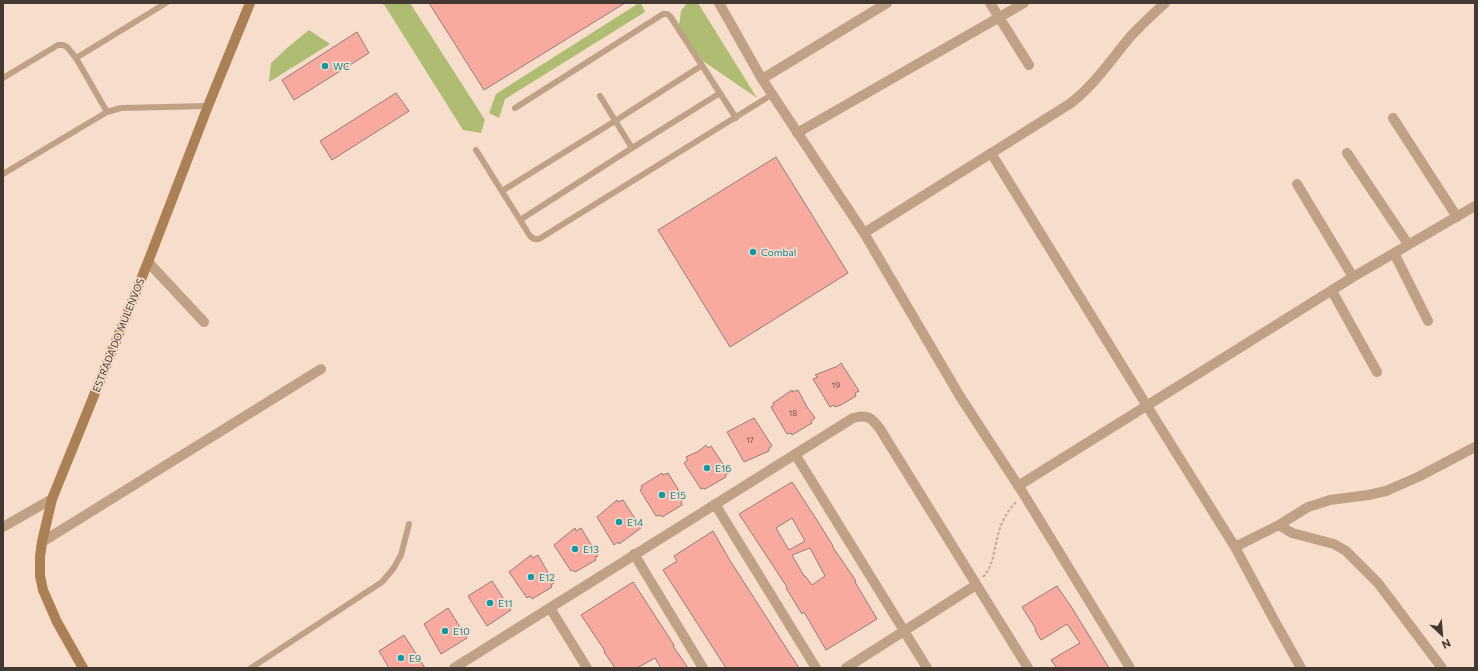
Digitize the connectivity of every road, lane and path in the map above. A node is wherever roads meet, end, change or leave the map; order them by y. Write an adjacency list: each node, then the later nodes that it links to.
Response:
1 (166, 3): 11 (lane)
2 (250, 3): 19 (street, ESTRADA DO MULENVOS)
3 (719, 3): 15 (street)
4 (887, 3): 15 (street)
5 (990, 3): 8 (street)
6 (1024, 3): 8 (street)
7 (1166, 3): 29 (street)
8 (998, 18): 12 (street); 25 (street)
9 (685, 42): 10 (lane); 13 (lane); 20 (lane)
10 (678, 46)
11 (76, 58): 14 (lane); 21 (lane)
12 (1029, 65)
13 (701, 66): 16 (lane); 24 (lane)
14 (3, 78)
15 (762, 79): 17 (street)
16 (720, 93): 22 (lane); 26 (lane)
17 (773, 94): 22 (lane); 25 (street)
18 (600, 96): 18 (lane); 24 (lane)
19 (208, 106): 21 (lane); 41 (street, ESTRADA DO MULENVOS)
20 (515, 108)
21 (106, 112): 32 (lane)
22 (736, 118): 37 (lane)
23 (1393, 118): 36 (street)
24 (615, 121): 26 (lane); 34 (lane)
25 (797, 134): 38 (street)
26 (632, 148): 37 (lane)
27 (476, 150): 31 (lane)
28 (1348, 153): 39 (street)
29 (991, 154): 38 (street); 48 (street)
30 (494, 164): 31 (lane)
31 (487, 168): 34 (lane)
32 (3, 174)
33 (1297, 184): 42 (street)
34 (502, 191): 37 (lane)
35 (1475, 206): 36 (street)
36 (1457, 217): 39 (street)
37 (520, 220)
38 (864, 233): 51 (street)
39 (1408, 244): 40 (street)
40 (1394, 253): 42 (street); 44 (street)
41 (148, 262): 45 (street); 52 (street, ESTRADA DO MULENVOS)
42 (1353, 277): 43 (street)
43 (1332, 290): 47 (street); 48 (street)
44 (1428, 321)
45 (204, 322)
46 (321, 369): 57 (street)
47 (1377, 372)
48 (1147, 406): 51 (street); 58 (street)
49 (1475, 447): 55 (street)
50 (795, 454): 53 (street); 60 (street); 62 (street)
51 (1021, 490): 60 (path); 72 (street)
52 (52, 499): 56 (street); 57 (street, ESTRADA DO MULENVOS)
53 (715, 504): 59 (street); 68 (street)
54 (409, 524): 64 (lane)
55 (1279, 525): 58 (street); 74 (street)
56 (3, 527)
57 (42, 542): 63 (street, ESTRADA DO MULENVOS)
58 (1235, 547): 73 (street)
59 (634, 554): 61 (street); 67 (street)
60 (976, 585): 62 (street); 71 (street)
61 (550, 608): 65 (street); 66 (street)
62 (904, 631): 69 (street); 70 (street)
63 (83, 668)
64 (251, 668)
65 (454, 668)
66 (586, 668)
67 (703, 668)
68 (816, 668)
69 (846, 668)
70 (927, 668)
71 (1028, 668)
72 (1130, 668)
73 (1301, 668)
74 (1442, 668)

